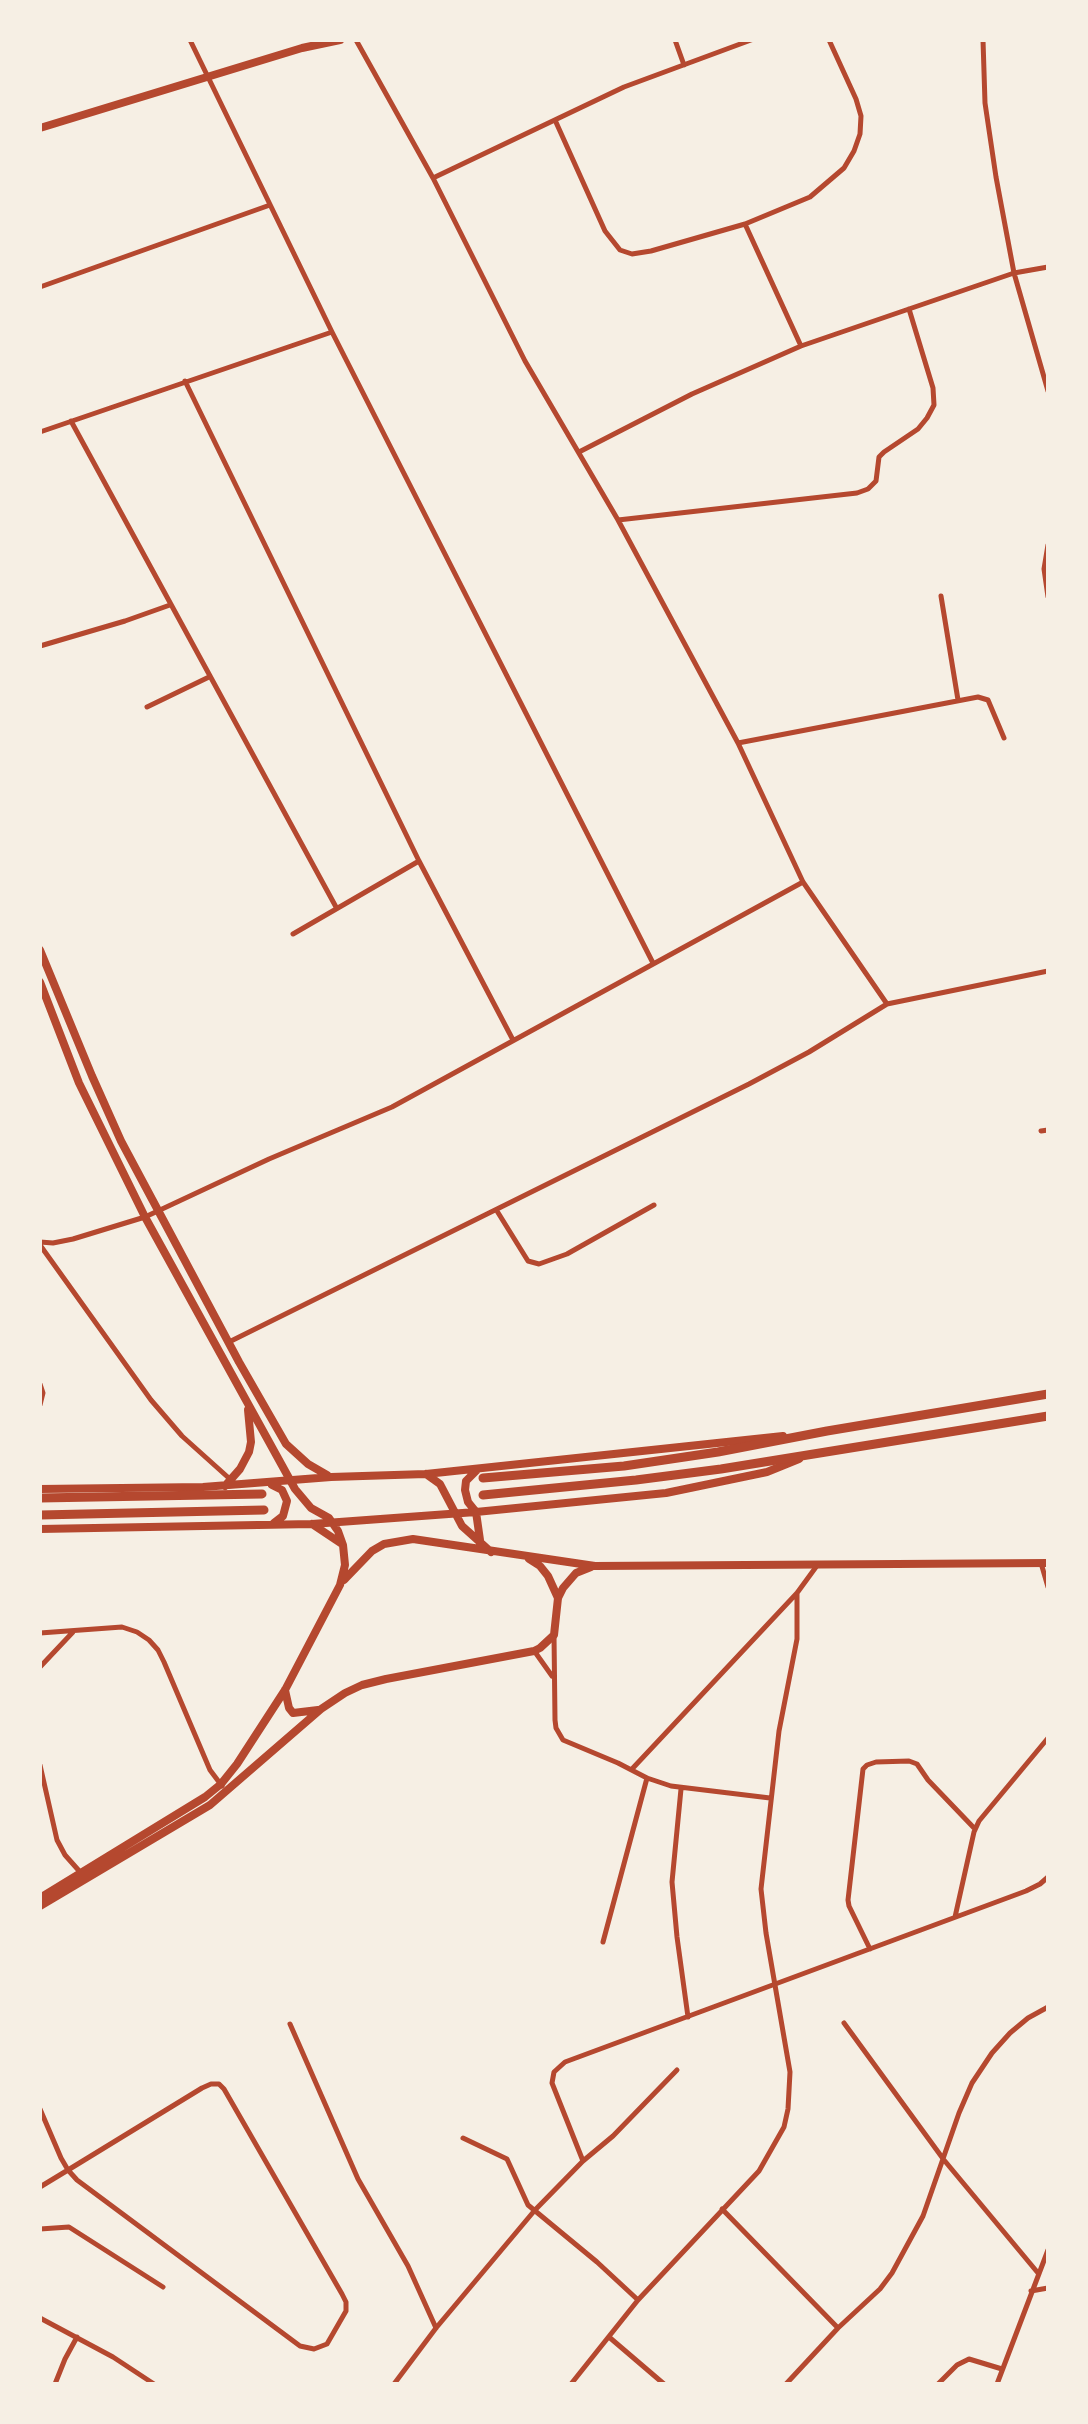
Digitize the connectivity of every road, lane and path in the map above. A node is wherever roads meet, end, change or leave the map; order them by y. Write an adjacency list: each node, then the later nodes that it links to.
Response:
1 (190, 40): 9 (street)
2 (340, 40): 9 (street)
3 (356, 40): 12 (street)
4 (675, 40): 8 (street)
5 (751, 40): 8 (street)
6 (829, 40): 14 (street)
7 (984, 40): 16 (street)
8 (684, 65): 10 (street)
9 (210, 78): 11 (street); 13 (street)
10 (555, 120): 12 (street); 14 (street)
11 (40, 128)
12 (433, 178): 25 (street)
13 (270, 205): 17 (street); 19 (street)
14 (745, 224): 20 (street)
15 (1048, 268): 16 (street)
16 (1014, 272): 18 (street); 22 (street)
17 (40, 287)
18 (909, 309): 20 (street); 26 (street)
19 (332, 332): 21 (street); 42 (street)
20 (800, 346): 25 (street)
21 (185, 381): 23 (street); 37 (street)
22 (1048, 391)
23 (70, 421): 24 (street); 30 (street)
24 (40, 432)
25 (579, 452): 26 (street)
26 (618, 520): 36 (street)
27 (1048, 545): 29 (street)
28 (941, 596): 33 (street)
29 (1048, 597)
30 (170, 605): 31 (street); 32 (street)
31 (40, 646)
32 (209, 677): 34 (street); 39 (street)
33 (958, 700): 35 (street); 36 (street)
34 (147, 706)
35 (1004, 738)
36 (738, 742): 38 (street)
37 (420, 862): 39 (street); 46 (street)
38 (803, 882): 42 (street); 45 (street)
39 (336, 907): 40 (street)
40 (293, 934)
41 (40, 950): 49 (street)
42 (653, 964): 46 (street)
43 (1048, 971): 45 (street)
44 (40, 982): 50 (street)
45 (887, 1004): 48 (street)
46 (513, 1040): 49 (street)
47 (654, 1205): 48 (street)
48 (497, 1211): 52 (street)
49 (159, 1212): 50 (street); 52 (street)
50 (145, 1218): 51 (street); 54 (street)
51 (40, 1243): 65 (street)
52 (228, 1342): 53 (street)
53 (239, 1362): 54 (street); 63 (street)
54 (228, 1368): 57 (street)
55 (40, 1384): 58 (street)
56 (1048, 1394): 62 (highway)
57 (246, 1401): 64 (street); 65 (street)
58 (40, 1405)
59 (1048, 1416): 60 (highway)
60 (808, 1456): 68 (highway); 71 (street)
61 (426, 1474): 62 (street); 63 (street); 72 (street)
62 (480, 1474): 71 (street)
63 (332, 1477): 64 (street)
64 (290, 1481): 67 (street); 74 (street)
65 (228, 1483): 66 (street); 67 (street)
66 (40, 1489)
67 (264, 1489): 69 (highway); 76 (street)
68 (483, 1495)
69 (40, 1498)
70 (264, 1510): 73 (highway)
71 (476, 1512): 72 (street); 78 (street)
72 (455, 1513): 74 (street); 78 (street)
73 (40, 1516)
74 (333, 1523): 75 (street); 79 (street)
75 (312, 1524): 76 (street); 79 (street)
76 (270, 1525): 77 (street)
77 (40, 1529)
78 (480, 1540): 80 (street)
79 (342, 1545): 85 (street)
80 (491, 1552): 81 (street); 85 (street)
81 (524, 1556): 84 (street); 88 (street)
82 (1044, 1563): 83 (street); 86 (street)
83 (817, 1565): 84 (street); 87 (street)
84 (595, 1566): 88 (street)
85 (340, 1585): 95 (street)
86 (1048, 1587)
87 (798, 1593): 99 (street); 103 (street)
88 (558, 1598): 91 (street)
89 (75, 1629): 90 (street); 93 (street); 101 (street)
90 (40, 1633)
91 (554, 1635): 92 (street); 94 (street)
92 (534, 1651): 94 (street); 96 (street)
93 (40, 1667)
94 (553, 1678): 99 (street)
95 (284, 1690): 96 (street); 101 (street)
96 (320, 1709): 101 (street)
97 (1048, 1738): 104 (street)
98 (40, 1765): 105 (street)
99 (632, 1769): 100 (street)
100 (647, 1778): 102 (street); 109 (street)
101 (225, 1788): 105 (street); 107 (street)
102 (681, 1789): 103 (street); 113 (street)
103 (770, 1798): 111 (street)
104 (975, 1829): 108 (street); 110 (street)
105 (80, 1873): 107 (street)
106 (1048, 1877): 108 (street)
107 (40, 1902)
108 (954, 1917): 110 (street)
109 (603, 1942)
110 (870, 1949): 111 (street)
111 (775, 1985): 113 (street); 123 (street)
112 (1048, 2008): 119 (street)
113 (688, 2017): 120 (street)
114 (290, 2024): 133 (street)
115 (844, 2024): 119 (street)
116 (677, 2070): 120 (street)
117 (40, 2110): 121 (street)
118 (463, 2138): 124 (street)
119 (944, 2160): 127 (street); 134 (street)
120 (583, 2161): 124 (street)
121 (68, 2170): 121 (street); 122 (street)
122 (40, 2187)
123 (722, 2209): 131 (street); 134 (street)
124 (535, 2210): 131 (street); 133 (street)
125 (40, 2228): 128 (street)
126 (1048, 2250): 127 (street)
127 (1038, 2273): 130 (street)
128 (163, 2287)
129 (1048, 2288): 130 (street)
130 (1031, 2291): 137 (street)
131 (638, 2300): 135 (street)
132 (40, 2318): 136 (street)
133 (436, 2328): 140 (street)
134 (838, 2328): 143 (street)
135 (609, 2336): 141 (street); 142 (street)
136 (78, 2337): 138 (street); 139 (street)
137 (1002, 2369): 144 (street); 145 (street)
138 (55, 2384)
139 (154, 2384)
140 (394, 2384)
141 (571, 2384)
142 (664, 2384)
143 (786, 2384)
144 (938, 2384)
145 (996, 2384)

